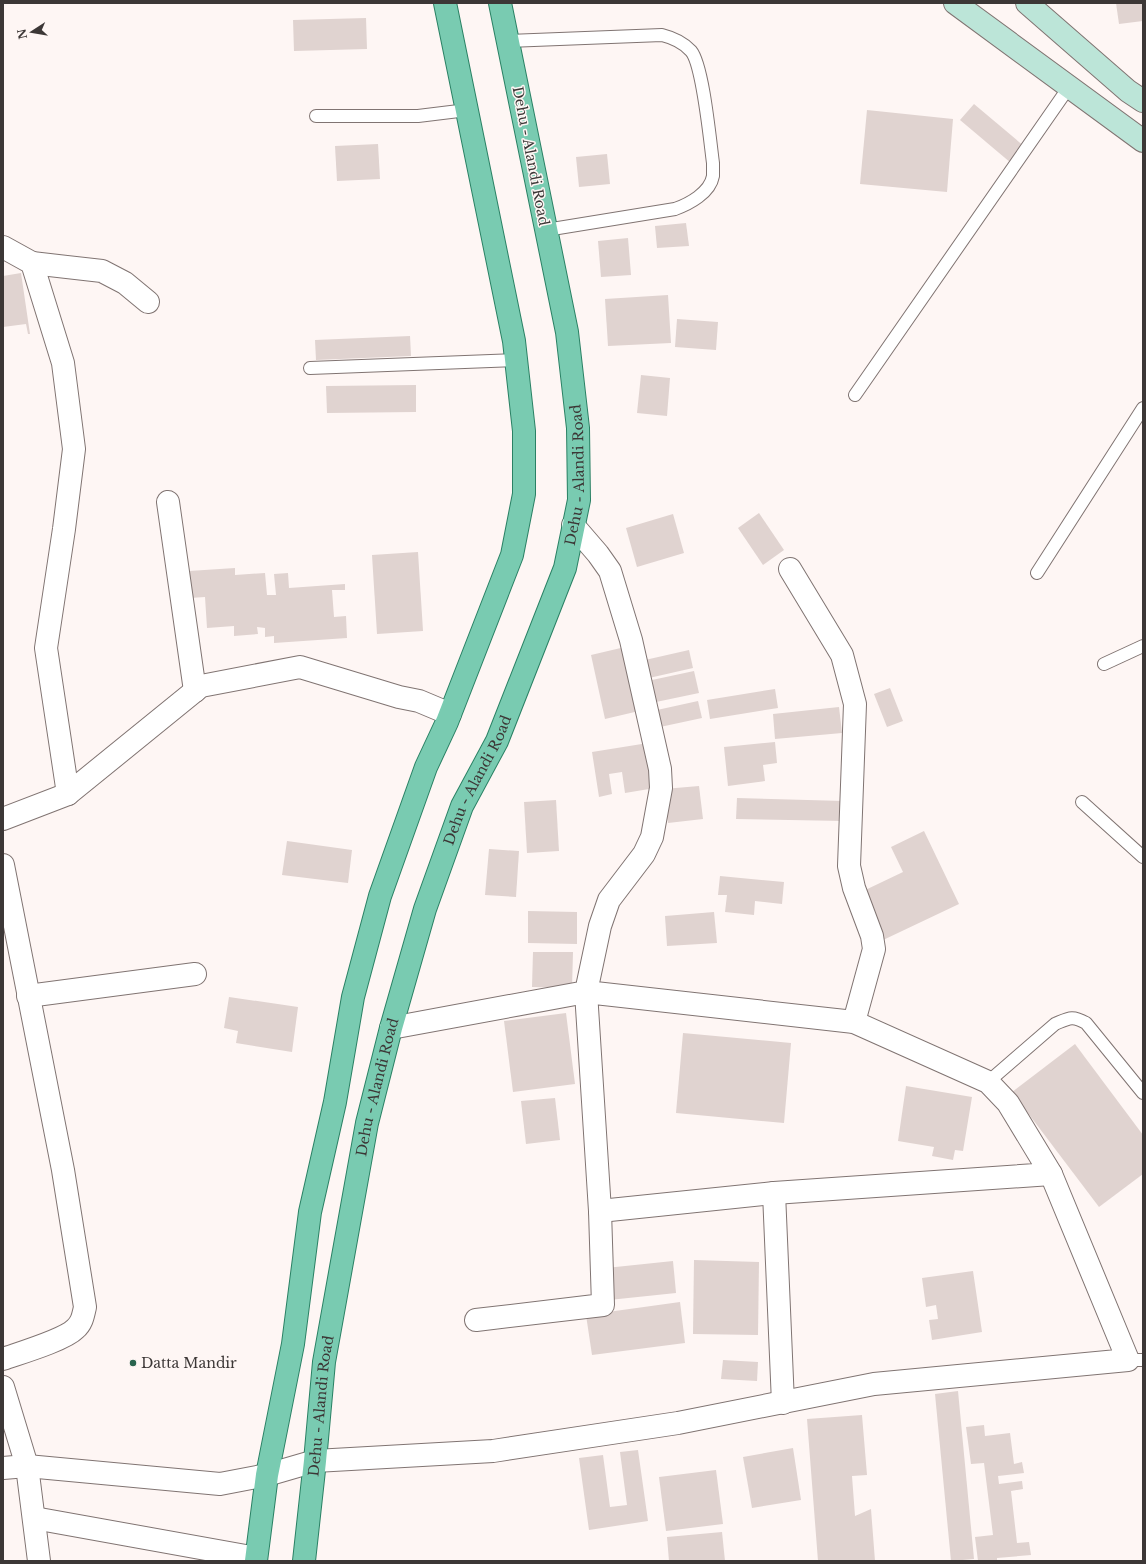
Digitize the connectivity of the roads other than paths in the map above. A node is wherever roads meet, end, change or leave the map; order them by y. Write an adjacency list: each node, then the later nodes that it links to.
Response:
1 (445, 3): 8 (main road)
2 (500, 3): 5 (main road, Dehu - Alandi Road)
3 (955, 3): 6 (main road)
4 (1027, 3): 7 (main road)
5 (508, 41): 11 (main road, Dehu - Alandi Road); 11 (lane)
6 (1069, 87): 10 (main road); 17 (lane)
7 (1138, 93)
8 (467, 110): 9 (lane); 15 (main road)
9 (316, 116)
10 (1143, 142)
11 (546, 230): 20 (main road, Dehu - Alandi Road)
12 (3, 247): 13 (street)
13 (32, 263): 14 (street); 27 (street)
14 (148, 302)
15 (516, 360): 16 (lane); 26 (main road)
16 (310, 368)
17 (854, 395)
18 (1143, 408): 22 (lane)
19 (168, 502): 25 (street)
20 (573, 525): 33 (street); 36 (main road, Dehu - Alandi Road)
21 (790, 569): 35 (street)
22 (1038, 572)
23 (1143, 646): 24 (lane)
24 (1104, 664)
25 (195, 691): 26 (street); 27 (street)
26 (450, 714): 50 (main road)
27 (68, 794): 29 (street)
28 (1082, 802): 30 (lane)
29 (3, 819)
30 (1143, 857)
31 (3, 865): 34 (street)
32 (195, 974): 34 (street)
33 (586, 992): 35 (street); 36 (street); 41 (street)
34 (28, 996): 43 (street)
35 (854, 1022): 37 (street)
36 (391, 1028): 47 (main road, Dehu - Alandi Road)
37 (988, 1082): 38 (lane); 39 (street)
38 (1143, 1093)
39 (1051, 1174): 40 (street); 44 (street)
40 (774, 1193): 41 (street); 46 (street)
41 (600, 1211): 42 (street)
42 (476, 1320)
43 (3, 1359)
44 (1135, 1360): 46 (street)
45 (3, 1387): 48 (street)
46 (783, 1403): 47 (street)
47 (315, 1461): 50 (street); 54 (main road, Dehu - Alandi Road)
48 (27, 1466): 49 (street); 50 (street); 51 (street)
49 (3, 1468)
50 (267, 1475): 52 (main road)
51 (34, 1518): 52 (street); 53 (street)
52 (257, 1560)
53 (39, 1561)
54 (304, 1561)

